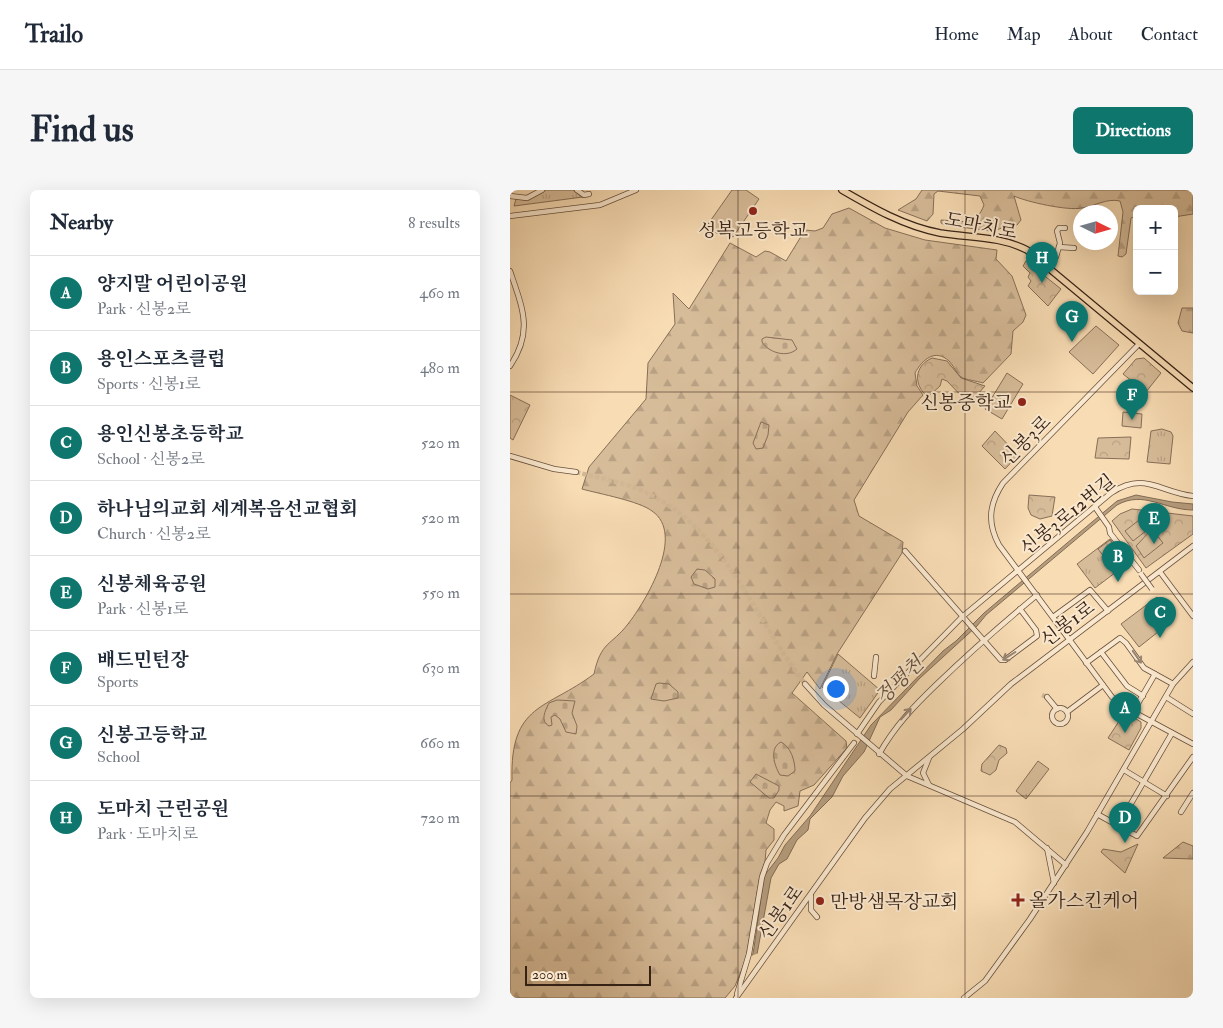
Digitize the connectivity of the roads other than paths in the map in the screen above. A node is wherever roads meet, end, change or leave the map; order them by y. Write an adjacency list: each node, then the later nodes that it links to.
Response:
1 (542, 190): 6 (street)
2 (577, 190): 5 (street)
3 (636, 190): 7 (street)
4 (842, 190): 13 (main road, 도마치로)
5 (589, 194)
6 (510, 196)
7 (510, 216)
8 (1065, 228): 9 (street)
9 (1059, 248): 10 (street); 11 (street)
10 (1073, 248)
11 (1056, 257)
12 (510, 272): 14 (street)
13 (1139, 344): 15 (main road, 도마치로); 22 (street, 신봉3로)
14 (510, 366)
15 (1193, 388)
16 (510, 456): 17 (street)
17 (576, 472)
18 (1193, 496): 19 (street, 신봉3로12번길)
19 (1096, 509): 22 (street, 신봉3로12번길); 24 (street, bridge)
20 (1193, 546): 23 (street, 신봉1로)
21 (904, 551): 30 (street)
22 (1019, 571): 25 (street, 신봉3로); 30 (street, 신봉3로12번길)
23 (1160, 572): 27 (street, 신봉1로); 28 (street)
24 (1152, 589)
25 (1037, 595): 26 (street); 29 (street)
26 (1020, 609): 31 (street); 31 (street, one-way to 31)
27 (1108, 611): 29 (street); 32 (street, 신봉1로)
28 (1193, 616)
29 (1053, 617): 32 (street)
30 (964, 619): 31 (street); 51 (street, 신봉3로12번길)
31 (982, 638): 54 (street, one-way to 31)
32 (1070, 640): 36 (street); 55 (street, 신봉1로)
33 (1101, 652): 36 (street); 37 (street, one-way to 37); 42 (street)
34 (876, 657): 38 (street)
35 (1193, 662): 40 (street)
36 (1086, 663): 41 (street)
37 (1155, 674): 40 (street); 42 (street)
38 (874, 676)
39 (805, 684): 51 (street)
40 (1174, 684): 44 (street)
41 (1103, 685): 46 (street); 47 (street)
42 (1143, 696): 47 (street)
43 (1046, 697): 45 (street)
44 (1166, 697): 48 (street); 49 (street)
45 (1057, 709): 46 (street); 46 (street)
46 (1067, 712)
47 (1133, 712): 49 (street)
48 (1193, 714)
49 (1152, 722): 50 (street); 57 (street)
50 (1172, 733): 53 (street); 59 (street)
51 (858, 735): 54 (street)
52 (854, 743): 71 (street)
53 (1193, 744)
54 (879, 754): 58 (street)
55 (929, 757): 58 (street, 신봉1로); 60 (street)
56 (1193, 758): 62 (street)
57 (1124, 770): 59 (street); 64 (street)
58 (907, 776): 60 (street); 69 (street, 신봉1로)
59 (1143, 781): 62 (street); 65 (street)
60 (930, 786): 66 (street)
61 (1193, 793): 63 (street)
62 (1167, 796): 65 (street)
63 (1181, 812)
64 (1097, 814): 65 (street); 67 (street)
65 (1118, 826)
66 (1047, 848): 67 (street); 68 (street)
67 (1066, 865): 68 (street)
68 (1054, 883): 72 (street)
69 (811, 895): 70 (street); 71 (street, 신봉1로)
70 (816, 917)
71 (737, 997)
72 (964, 998)

